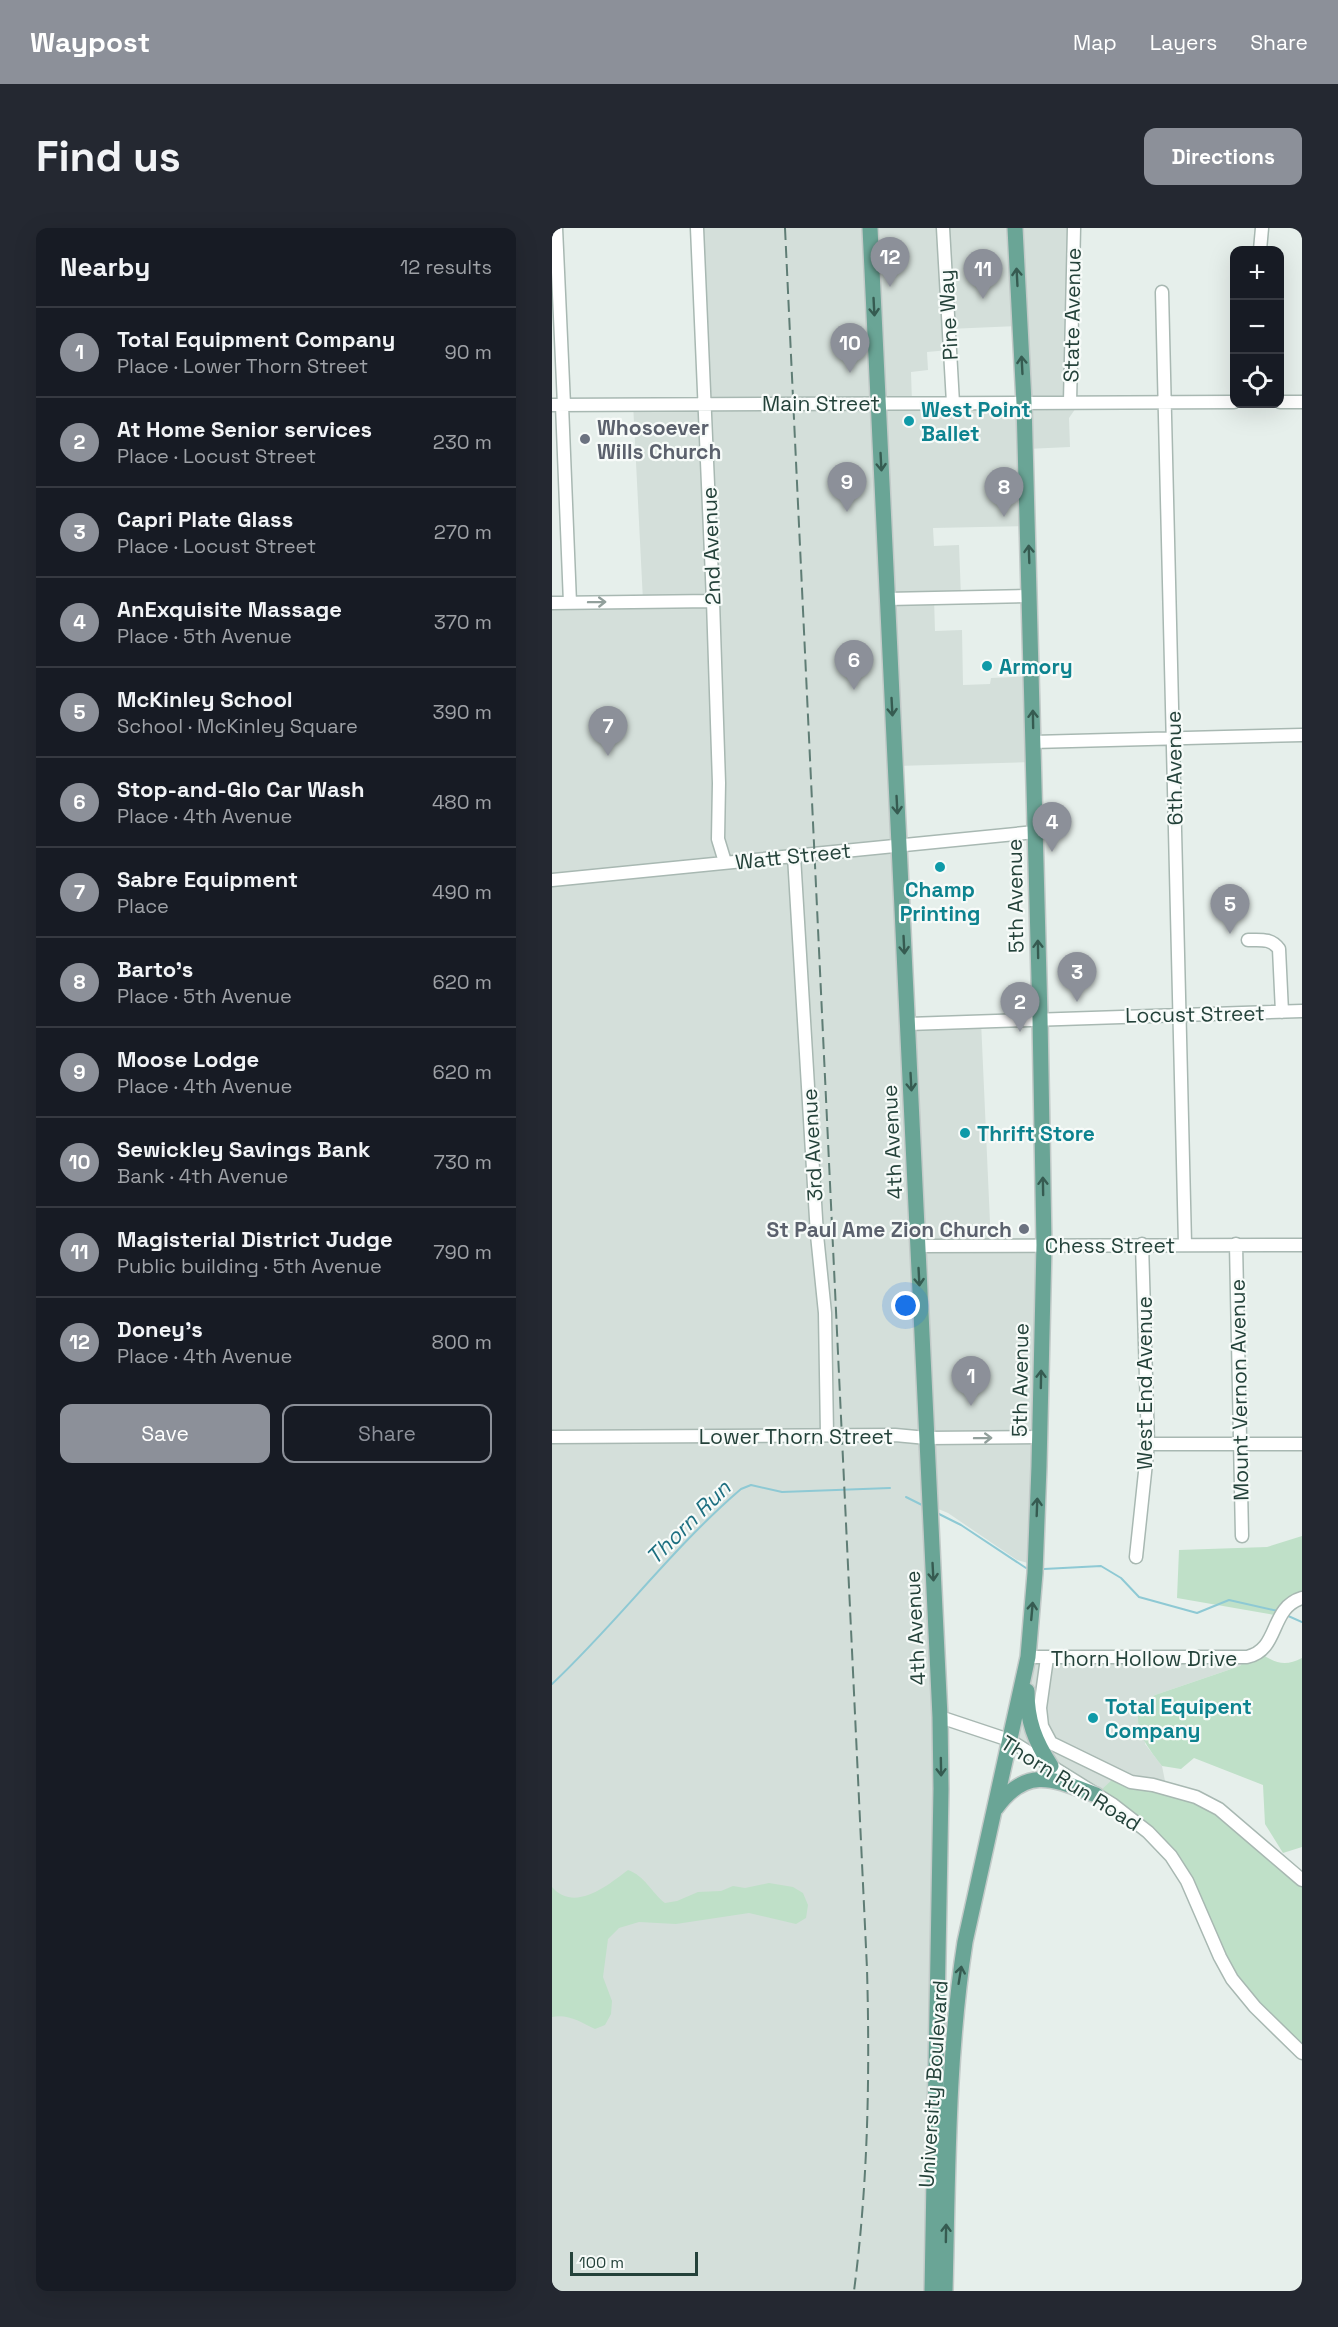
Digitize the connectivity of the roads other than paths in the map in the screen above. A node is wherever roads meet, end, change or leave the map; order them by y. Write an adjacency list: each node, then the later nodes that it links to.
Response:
1 (556, 228): 9 (street)
2 (697, 228): 15 (street, 2nd Avenue)
3 (870, 228): 16 (main road, 4th Avenue, one-way to 16)
4 (943, 228): 17 (street, Pine Way)
5 (1015, 228): 18 (main road, 5th Avenue, one-way to 5)
6 (1074, 228): 11 (street, State Avenue)
7 (1262, 228): 8 (street)
8 (1260, 246)
9 (555, 260): 20 (street)
10 (1162, 292): 19 (street, 6th Avenue)
11 (1070, 402): 18 (street, Main Street); 19 (street, Main Street)
12 (1230, 402): 19 (street, Main Street)
13 (1284, 402): 14 (street)
14 (1302, 402)
15 (705, 403): 16 (street, Main Street); 20 (street, Main Street); 23 (street, 2nd Avenue)
16 (878, 403): 17 (street, Main Street); 22 (main road, 4th Avenue, one-way to 22)
17 (953, 403): 18 (street, Main Street)
18 (1024, 403): 21 (main road, 5th Avenue, one-way to 18)
19 (1164, 403): 27 (street, 6th Avenue)
20 (559, 405): 25 (street)
21 (1030, 596): 22 (street); 28 (main road, 5th Avenue, one-way to 21)
22 (887, 598): 30 (main road, 4th Avenue, one-way to 30)
23 (714, 601): 25 (street, one-way to 23); 32 (street, 2nd Avenue)
24 (552, 603): 25 (street)
25 (570, 603)
26 (1302, 735): 27 (street)
27 (1173, 739): 28 (street); 37 (street, 6th Avenue)
28 (1033, 742): 29 (main road, 5th Avenue)
29 (1035, 832): 30 (street, Watt Street); 38 (main road, 5th Avenue, one-way to 29)
30 (899, 845): 31 (street, Watt Street); 39 (main road, 4th Avenue, one-way to 39)
31 (794, 856): 32 (street, Watt Street); 46 (street, 3rd Avenue)
32 (725, 862): 33 (street, Watt Street)
33 (552, 880)
34 (1248, 940): 36 (street)
35 (1302, 1011): 36 (street, Locust Street)
36 (1282, 1012): 37 (street, Locust Street)
37 (1180, 1015): 38 (street, Locust Street); 41 (street, 6th Avenue)
38 (1040, 1018): 39 (street, Locust Street); 43 (main road, 5th Avenue, one-way to 38)
39 (908, 1024): 45 (main road, 4th Avenue, one-way to 45)
40 (1142, 1244): 41 (street, Chess Street); 43 (street, Chess Street); 50 (street, West End Avenue)
41 (1185, 1244): 42 (street, Chess Street)
42 (1236, 1244): 44 (street, Chess Street); 51 (street, Mount Vernon Avenue)
43 (1044, 1245): 45 (street, Chess Street); 48 (main road, 5th Avenue, one-way to 43)
44 (1302, 1245)
45 (918, 1246): 49 (main road, 4th Avenue, one-way to 49)
46 (827, 1435): 47 (street, Lower Thorn Street); 49 (street, Lower Thorn Street)
47 (552, 1437)
48 (1039, 1437): 49 (street, Lower Thorn Street, one-way to 48); 56 (main road, 5th Avenue, one-way to 48)
49 (927, 1438): 58 (main road, 4th Avenue, one-way to 58)
50 (1148, 1444): 51 (street); 54 (street, West End Avenue)
51 (1240, 1444): 52 (street); 53 (street, Mount Vernon Avenue)
52 (1302, 1444)
53 (1242, 1536)
54 (1136, 1557)
55 (1302, 1598): 57 (street, Thorn Hollow Drive)
56 (1028, 1657): 57 (street, Thorn Hollow Drive); 59 (main road, 5th Avenue); 60 (main road)
57 (1047, 1658): 63 (street)
58 (940, 1718): 59 (street, Thorn Run Road); 65 (main road, 4th Avenue, one-way to 65)
59 (1009, 1740): 60 (street, Thorn Run Road); 62 (main road, University Boulevard)
60 (1051, 1766): 61 (street, Thorn Run Road)
61 (1096, 1795): 62 (main road); 66 (street, Thorn Run Road)
62 (994, 1810): 64 (main road, University Boulevard, one-way to 62)
63 (1302, 1880)
64 (952, 2041): 65 (main road); 68 (main road, University Boulevard, one-way to 64)
65 (935, 2049): 67 (main road, University Boulevard)
66 (1302, 2053)
67 (932, 2291)
68 (945, 2291)

